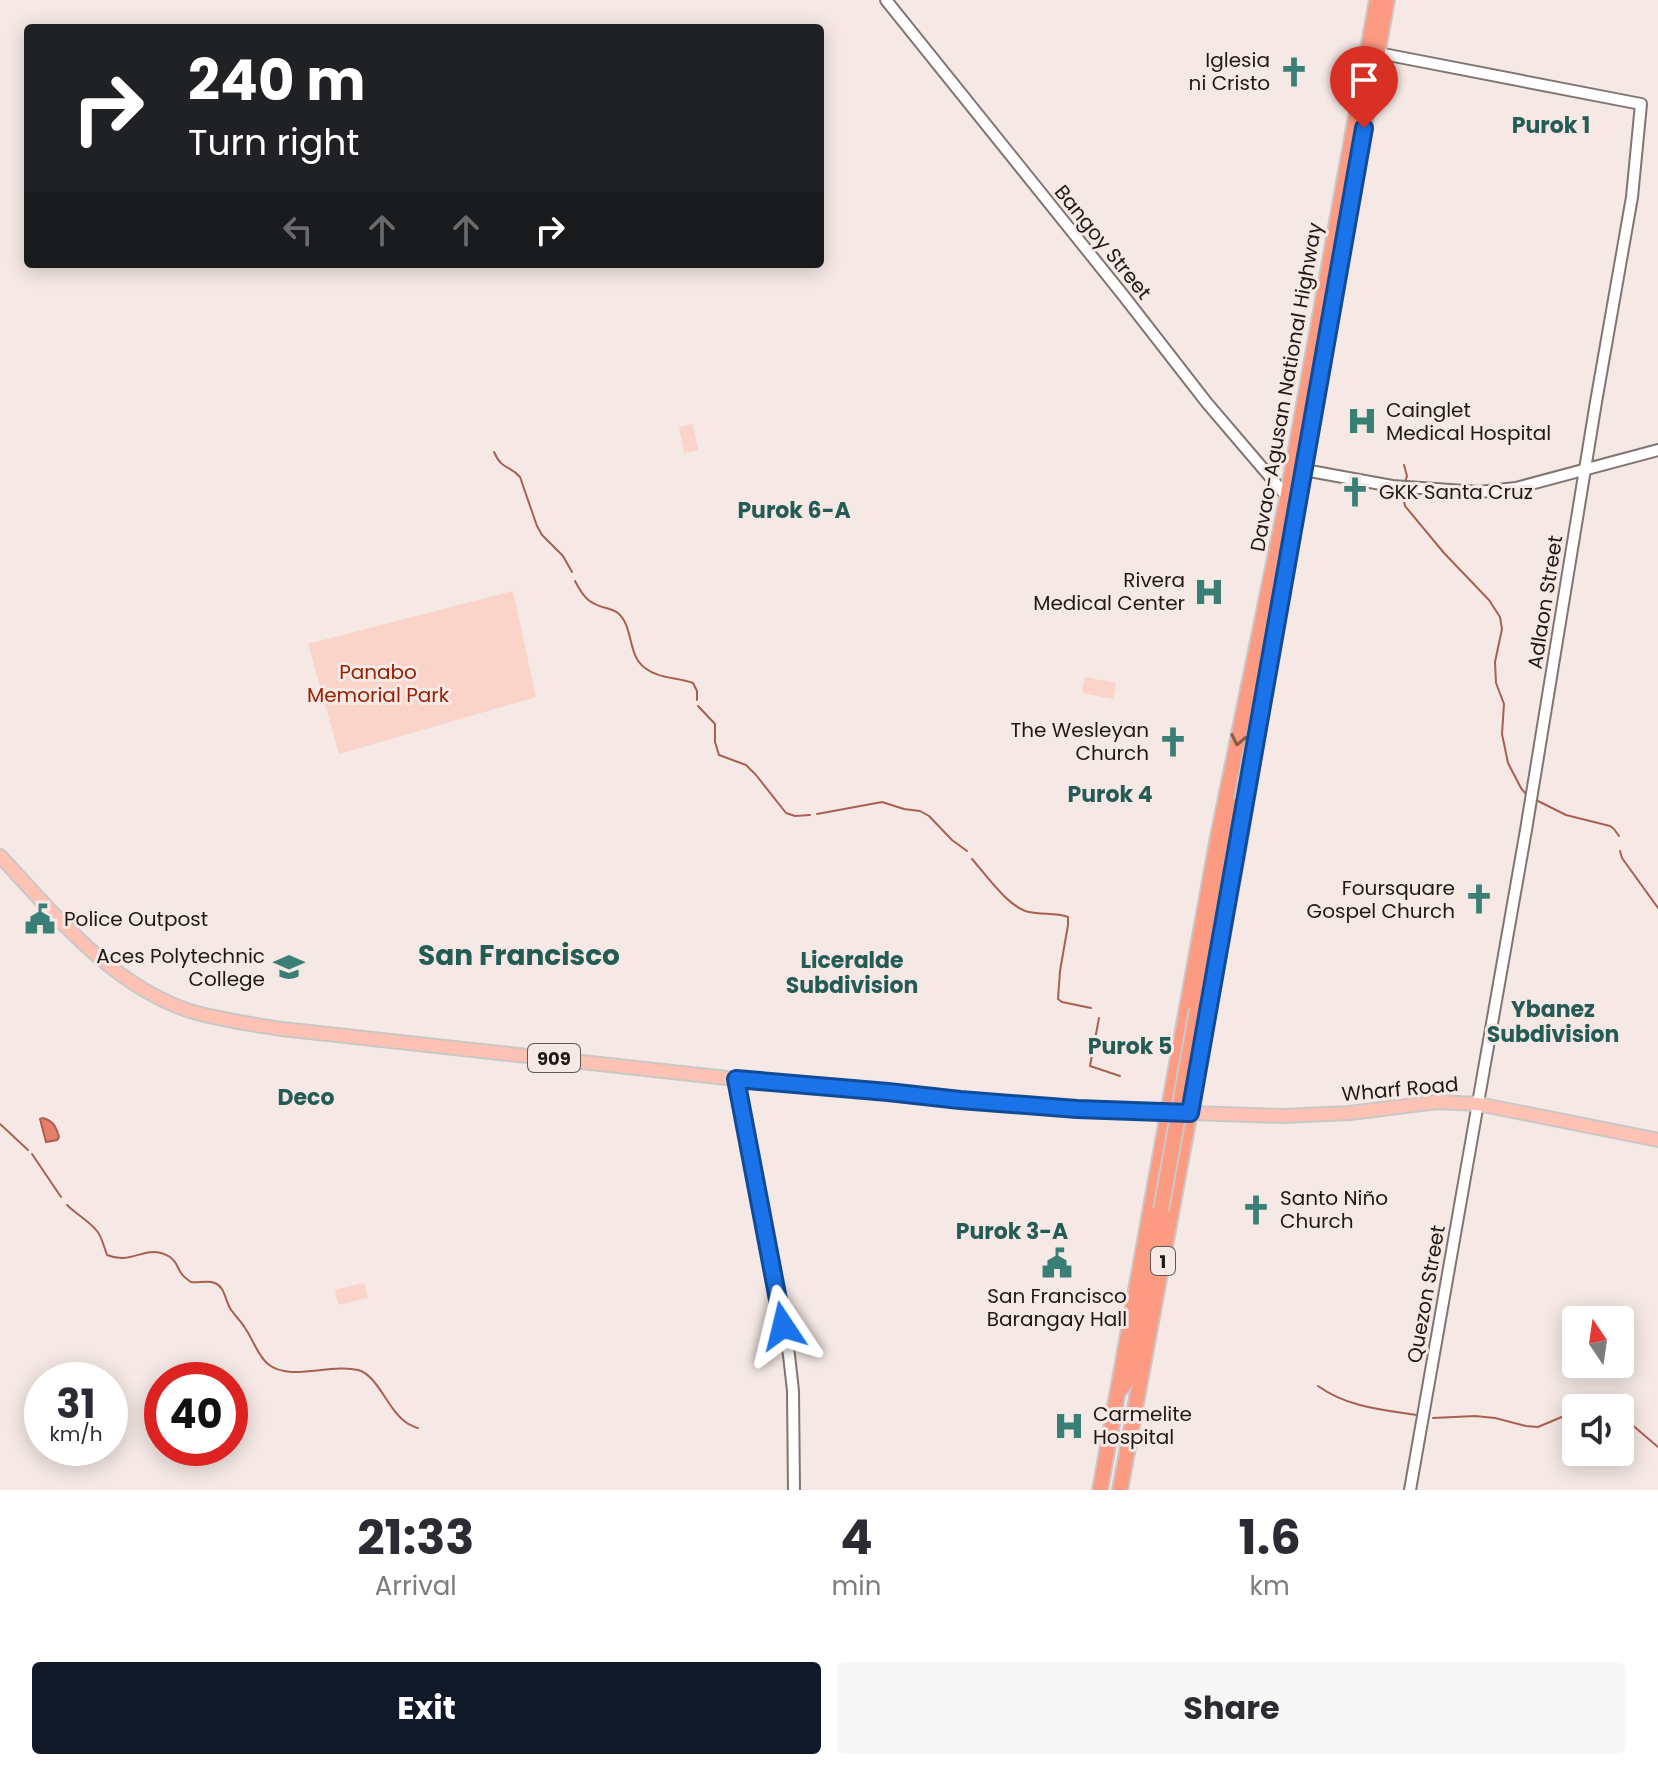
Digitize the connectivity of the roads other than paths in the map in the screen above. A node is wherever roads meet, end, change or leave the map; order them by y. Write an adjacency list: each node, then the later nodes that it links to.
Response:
1 (886, 0): 8 (street, Bangoy Street)
2 (1377, 0): 4 (highway, Davao-Agusan National Highway / 1)
3 (1387, 0): 4 (highway, Davao-Agusan National Highway / 1)
4 (1372, 52): 6 (highway, Davao-Agusan National Highway / 1); 7 (street, Adlaon Street)
5 (1658, 450): 7 (street)
6 (1297, 469): 7 (street); 8 (highway, Davao-Agusan National Highway / 1)
7 (1585, 470): 15 (street, Adlaon Street)
8 (1292, 500): 9 (highway, Davao-Agusan National Highway / 1)
9 (1264, 651): 10 (highway, Davao-Agusan National Highway / 1, one-way to 10); 11 (highway, Davao-Agusan National Highway / 1)
10 (1229, 780): 12 (highway, Davao-Agusan National Highway / 1); 16 (highway, Davao-Agusan National Highway / 1)
11 (1249, 784): 12 (highway, Davao-Agusan National Highway / 1); 17 (highway, Davao-Agusan National Highway / 1)
12 (1231, 824): 19 (highway, Davao-Agusan National Highway / 1, bridge)
13 (0, 856): 14 (main road, 909)
14 (736, 1079): 16 (main road, 909); 22 (street)
15 (1478, 1104): 17 (main road, Wharf Road); 18 (main road, Wharf Road); 25 (street, Quezon Street)
16 (1167, 1112): 17 (main road, 909); 20 (highway, Davao-Agusan National Highway / 1)
17 (1190, 1113): 21 (highway, Davao-Agusan National Highway / 1)
18 (1658, 1140)
19 (1132, 1368): 20 (highway, Davao-Agusan National Highway / 1); 21 (highway, Davao-Agusan National Highway / 1)
20 (1115, 1406): 23 (highway, Davao-Agusan National Highway / 1)
21 (1136, 1409): 24 (highway, Davao-Agusan National Highway / 1)
22 (794, 1490)
23 (1100, 1490)
24 (1120, 1490)
25 (1410, 1490)

